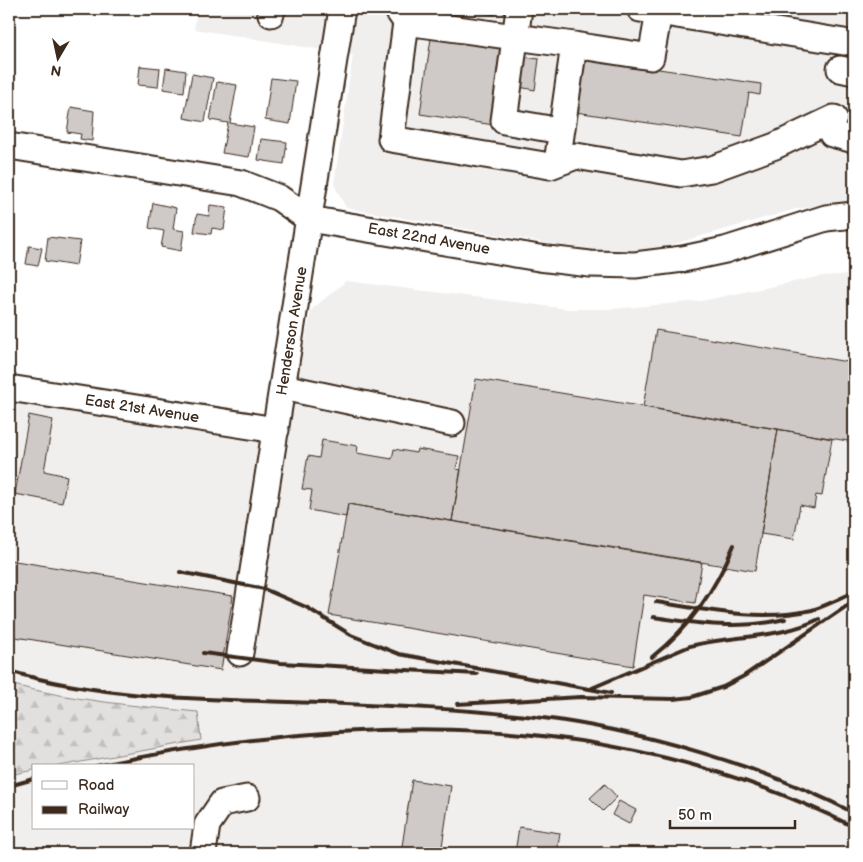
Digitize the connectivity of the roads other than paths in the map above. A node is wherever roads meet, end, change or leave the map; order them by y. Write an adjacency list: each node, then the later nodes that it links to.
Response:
1 (342, 9): 14 (street, Henderson Avenue)
2 (519, 9): 6 (street)
3 (650, 10): 5 (street); 8 (street)
4 (402, 16): 6 (street); 12 (street)
5 (747, 18): 7 (street)
6 (515, 37): 8 (street); 9 (street)
7 (844, 42)
8 (574, 45): 9 (street)
9 (562, 131): 12 (street)
10 (840, 131): 12 (street)
11 (9, 146): 14 (street, East 22nd Avenue)
12 (557, 163)
13 (854, 215): 14 (street, East 22nd Avenue)
14 (309, 219): 15 (street, Henderson Avenue)
15 (283, 387): 17 (street); 18 (street, Henderson Avenue)
16 (9, 388): 18 (street, East 21st Avenue)
17 (452, 424)
18 (276, 430): 19 (street, Henderson Avenue)
19 (240, 653)
20 (247, 798): 21 (street)
21 (203, 853)

